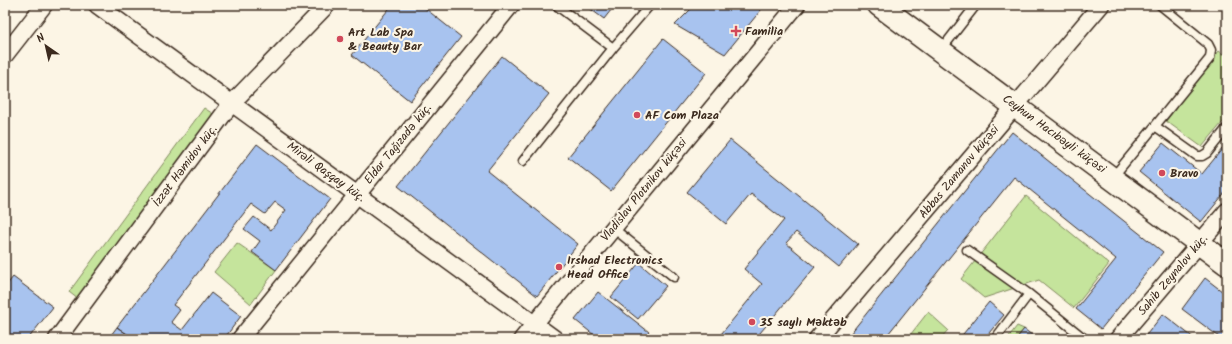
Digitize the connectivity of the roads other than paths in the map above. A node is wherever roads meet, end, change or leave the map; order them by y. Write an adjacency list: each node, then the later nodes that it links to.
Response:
1 (44, 5): 14 (street)
2 (97, 5): 15 (street, Mirəli Qaşqay küç.)
3 (327, 5): 15 (street, İzzət Həmidov küç.)
4 (511, 5): 21 (street, Eldar Tağızadə küç.)
5 (556, 5): 12 (lane)
6 (650, 5): 12 (lane)
7 (797, 5): 23 (street, Vladislav Plotnikov küçəsi)
8 (879, 5): 13 (main road, Ceyhun Hacıbəyli küçəsi)
9 (976, 5): 13 (lane)
10 (1101, 5): 16 (street, Abbas Zamanov küçəsi)
11 (1160, 5): 17 (lane)
12 (613, 48): 19 (lane)
13 (941, 50): 16 (main road, Ceyhun Hacıbəyli küçəsi)
14 (5, 55)
15 (232, 104): 21 (street, Mirəli Qaşqay küç.); 31 (street, İzzət Həmidov küç.)
16 (1015, 105): 20 (main road, Ceyhun Hacıbəyli küçəsi); 35 (street, Abbas Zamanov küçəsi)
17 (1155, 126): 18 (lane); 20 (lane)
18 (1227, 128)
19 (523, 161)
20 (1113, 177): 24 (main road, Ceyhun Hacıbəyli küçəsi)
21 (358, 194): 29 (street, Mirəli Qaşqay küç.); 32 (street, Eldar Tağızadə küç.)
22 (1227, 211): 24 (street, Sahib Zeynalov küç.)
23 (613, 228): 27 (lane); 29 (street, Vladislav Plotnikov küçəsi)
24 (1200, 244): 26 (main road, Ceyhun Hacıbəyli küçəsi); 30 (street, Sahib Zeynalov küç.)
25 (967, 250): 28 (lane)
26 (1227, 264)
27 (674, 277)
28 (1029, 294): 36 (lane); 37 (lane)
29 (535, 324): 33 (street, Vladislav Plotnikov küçəsi); 34 (street, Mirəli Qaşqay küç.)
30 (1120, 338)
31 (57, 339)
32 (240, 339)
33 (522, 339)
34 (555, 339)
35 (817, 339)
36 (995, 339)
37 (1085, 339)

